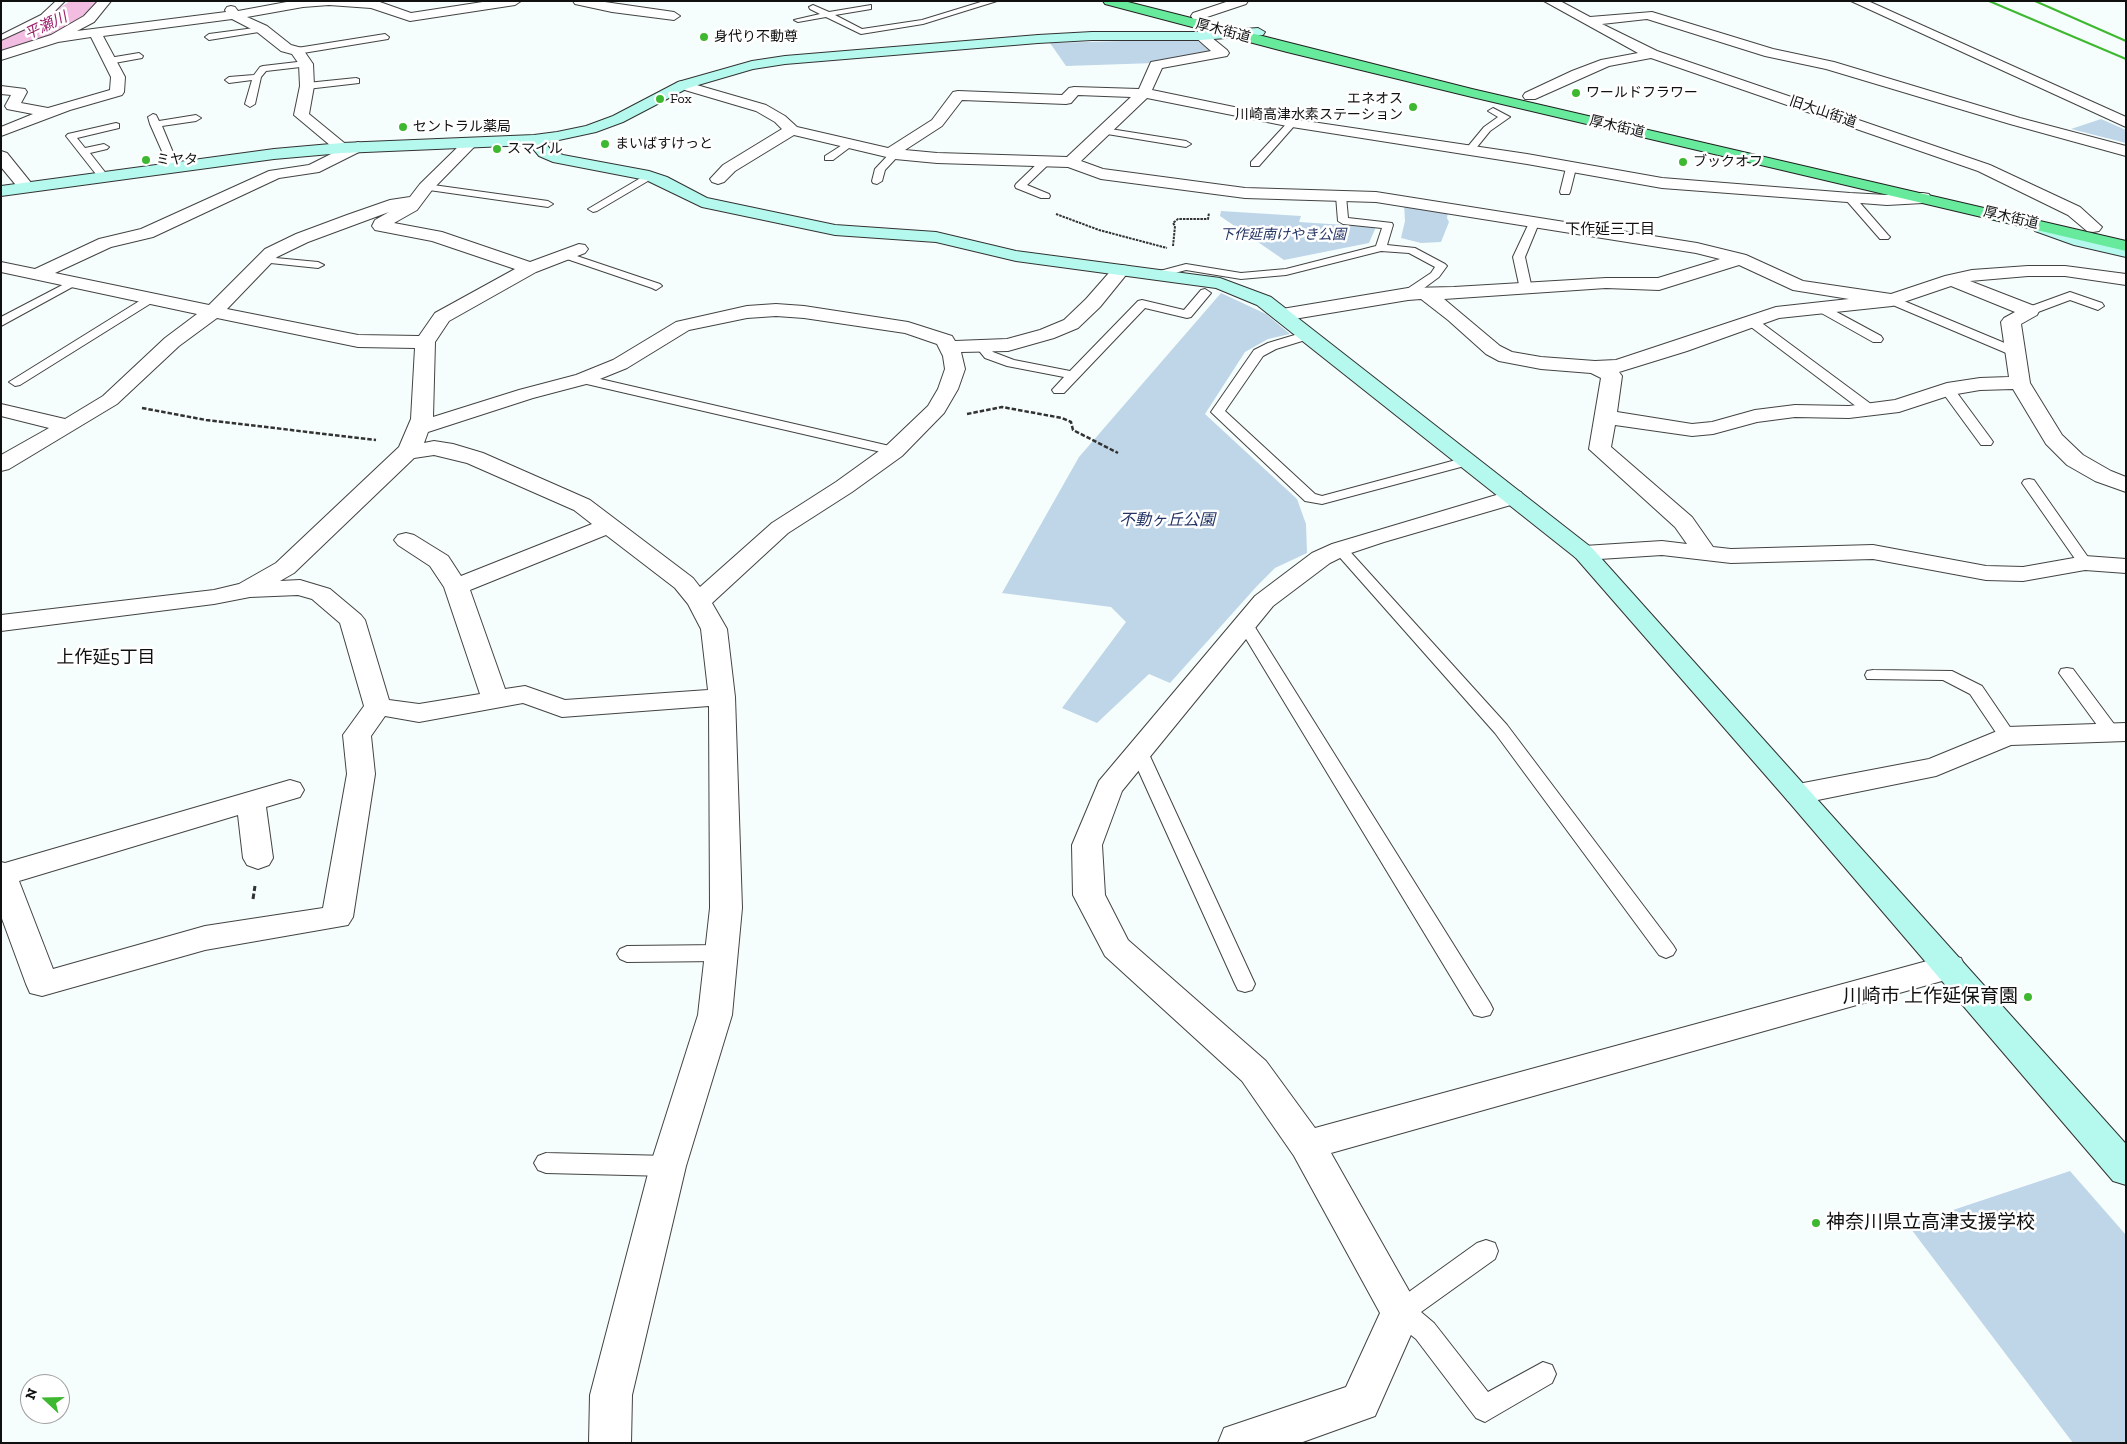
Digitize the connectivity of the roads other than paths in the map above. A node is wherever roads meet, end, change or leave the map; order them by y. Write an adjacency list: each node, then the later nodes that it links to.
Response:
1 (61, 1): 31 (lane)
2 (105, 1): 32 (street)
3 (227, 1): 16 (street)
4 (515, 1): 16 (street)
5 (579, 1): 18 (street)
6 (855, 1): 14 (lane)
7 (993, 1): 23 (lane)
8 (1109, 1): 27 (highway, 厚木街道)
9 (1140, 1): 20 (highway, 厚木街道)
10 (1242, 1): 20 (street)
11 (1550, 1): 22 (street, 旧大山街道)
12 (1857, 1): 55 (street)
13 (830, 4): 17 (lane)
14 (868, 8): 15 (lane); 17 (lane)
15 (877, 12)
16 (234, 15): 24 (street); 26 (street)
17 (828, 15): 21 (lane); 23 (lane)
18 (674, 16)
19 (886, 16): 23 (lane)
20 (1197, 16): 25 (highway, 厚木街道)
21 (798, 20)
22 (1589, 21): 37 (street, 旧大山街道); 68 (street)
23 (903, 25)
24 (262, 29): 29 (lane); 36 (street)
25 (1258, 32): 27 (street); 49 (highway, 厚木街道)
26 (96, 34): 32 (street); 40 (street)
27 (1236, 34): 28 (street); 35 (highway, 厚木街道)
28 (1201, 36): 45 (street); 48 (street)
29 (209, 37)
30 (385, 37): 33 (lane)
31 (1, 38)
32 (56, 38): 38 (street)
33 (360, 41): 34 (lane); 36 (lane)
34 (369, 48)
35 (1292, 49): 51 (highway); 70 (highway, 厚木街道)
36 (297, 51): 41 (street)
37 (1652, 54): 49 (street); 94 (street, 旧大山街道)
38 (1, 56)
39 (140, 56): 40 (lane)
40 (109, 61): 52 (street)
41 (306, 64): 42 (lane); 46 (street)
42 (257, 77): 43 (lane); 50 (lane)
43 (229, 80)
44 (356, 81): 46 (lane)
45 (683, 85): 57 (street); 60 (street)
46 (307, 86): 65 (street)
47 (1, 90): 52 (street)
48 (1144, 93): 54 (street); 58 (street); 69 (street)
49 (1530, 96): 94 (highway, 厚木街道)
50 (250, 104)
51 (1493, 111): 66 (lane); 70 (highway)
52 (50, 113): 59 (street)
53 (196, 118): 76 (lane)
54 (1292, 123): 66 (street); 75 (lane)
55 (2126, 123)
56 (116, 126): 67 (lane)
57 (792, 130): 62 (street); 80 (street)
58 (1104, 131): 63 (lane); 74 (street)
59 (1, 132)
60 (534, 140): 61 (street); 79 (street)
61 (470, 143): 65 (street); 85 (street)
62 (850, 143): 69 (street); 72 (lane)
63 (1186, 144)
64 (104, 147): 67 (lane)
65 (350, 147): 76 (street); 108 (street)
66 (1470, 150): 77 (street)
67 (83, 151): 78 (lane)
68 (2126, 151)
69 (892, 154): 73 (street); 81 (lane)
70 (1736, 154): 89 (highway, 厚木街道)
71 (1, 156): 82 (street)
72 (829, 158)
73 (1046, 161): 74 (street); 86 (lane)
74 (1071, 162): 87 (street)
75 (1255, 164)
76 (174, 167): 78 (street)
77 (1571, 168): 84 (lane); 88 (street)
78 (103, 176): 82 (street)
79 (649, 176): 91 (lane); 106 (street)
80 (718, 179)
81 (877, 181)
82 (26, 187): 83 (street)
83 (1, 191)
84 (1565, 192)
85 (420, 194): 90 (lane); 102 (street); 105 (street)
86 (1045, 196)
87 (1341, 196): 93 (street); 98 (lane)
88 (1850, 198): 89 (street); 96 (lane)
89 (1923, 198): 92 (highway, 厚木街道)
90 (548, 204)
91 (594, 209)
92 (2022, 221): 97 (highway, 厚木街道); 100 (street)
93 (1534, 223): 101 (street); 113 (lane)
94 (2093, 227): 95 (highway, 厚木街道)
95 (2126, 234)
96 (1884, 238)
97 (2126, 246)
98 (1381, 248): 107 (lane); 115 (lane)
99 (572, 252): 105 (street); 112 (lane)
100 (2126, 252)
101 (1740, 259): 113 (street); 117 (street)
102 (265, 260): 103 (lane); 121 (street)
103 (318, 265)
104 (1, 268): 108 (street)
105 (530, 268): 127 (street)
106 (1121, 270): 107 (street); 129 (street)
107 (1160, 274): 122 (street)
108 (37, 275): 111 (street)
109 (1951, 280): 110 (street); 117 (street); 120 (street)
110 (2126, 280)
111 (72, 283): 116 (street); 124 (lane)
112 (656, 286)
113 (1526, 289): 115 (street)
114 (1205, 293): 132 (lane)
115 (1416, 294): 122 (street); 131 (street)
116 (149, 299): 121 (street); 134 (lane)
117 (1892, 300): 119 (street); 130 (lane)
118 (2098, 306): 120 (lane)
119 (1820, 307): 123 (street); 126 (lane)
120 (2030, 311): 130 (street)
121 (213, 312): 127 (street); 141 (street)
122 (1282, 314): 125 (street)
123 (1751, 321): 131 (street); 139 (lane)
124 (1, 322)
125 (1308, 335): 146 (street); 146 (lane)
126 (1877, 339)
127 (425, 342): 142 (street)
128 (949, 347): 129 (street); 133 (street); 144 (street)
129 (982, 347): 132 (lane)
130 (2015, 352): 135 (street)
131 (1595, 367): 140 (street)
132 (1072, 375): 137 (lane)
133 (583, 379): 142 (street); 144 (lane)
134 (15, 382)
135 (2020, 383): 136 (street); 148 (street)
136 (1947, 389): 139 (street); 143 (lane)
137 (1060, 390)
138 (1, 410): 141 (street)
139 (1870, 410): 140 (street)
140 (1605, 417): 154 (street)
141 (68, 426): 145 (street)
142 (413, 441): 150 (street); 158 (street)
143 (1986, 442)
144 (894, 451): 159 (street)
145 (6, 458)
146 (1467, 461): 149 (street)
147 (2029, 483): 155 (lane)
148 (2126, 485)
149 (1513, 497): 152 (street); 153 (street)
150 (609, 525): 157 (street); 159 (street)
151 (406, 540): 157 (street)
152 (1340, 549): 161 (street); 175 (lane)
153 (1584, 553): 154 (street); 171 (street)
154 (1705, 553): 155 (street)
155 (2085, 563): 156 (street)
156 (2126, 566)
157 (456, 587): 165 (street)
158 (247, 590): 160 (street); 166 (street)
159 (699, 602): 164 (street)
160 (1, 623)
161 (1245, 624): 169 (street); 180 (lane)
162 (2067, 673): 167 (lane)
163 (1873, 675): 168 (lane)
164 (722, 697): 165 (street); 177 (street)
165 (495, 699): 166 (street)
166 (378, 707): 174 (street)
167 (2118, 732): 168 (street)
168 (2007, 736): 171 (street)
169 (1139, 752): 179 (lane); 181 (street)
170 (290, 790): 172 (street)
171 (1798, 794): 178 (street)
172 (251, 802): 173 (street); 174 (street)
173 (258, 858)
174 (3, 883)
175 (1666, 950)
176 (627, 954): 177 (lane)
177 (720, 954): 183 (street)
178 (1949, 967): 181 (street); 184 (street)
179 (1245, 984)
180 (1482, 1009)
181 (1307, 1145): 186 (street)
182 (546, 1162): 183 (lane)
183 (668, 1166): 188 (street)
184 (2126, 1170)
185 (1486, 1251): 186 (lane)
186 (1401, 1312): 187 (lane); 189 (street)
187 (1543, 1374)
188 (610, 1443)
189 (1239, 1443)

